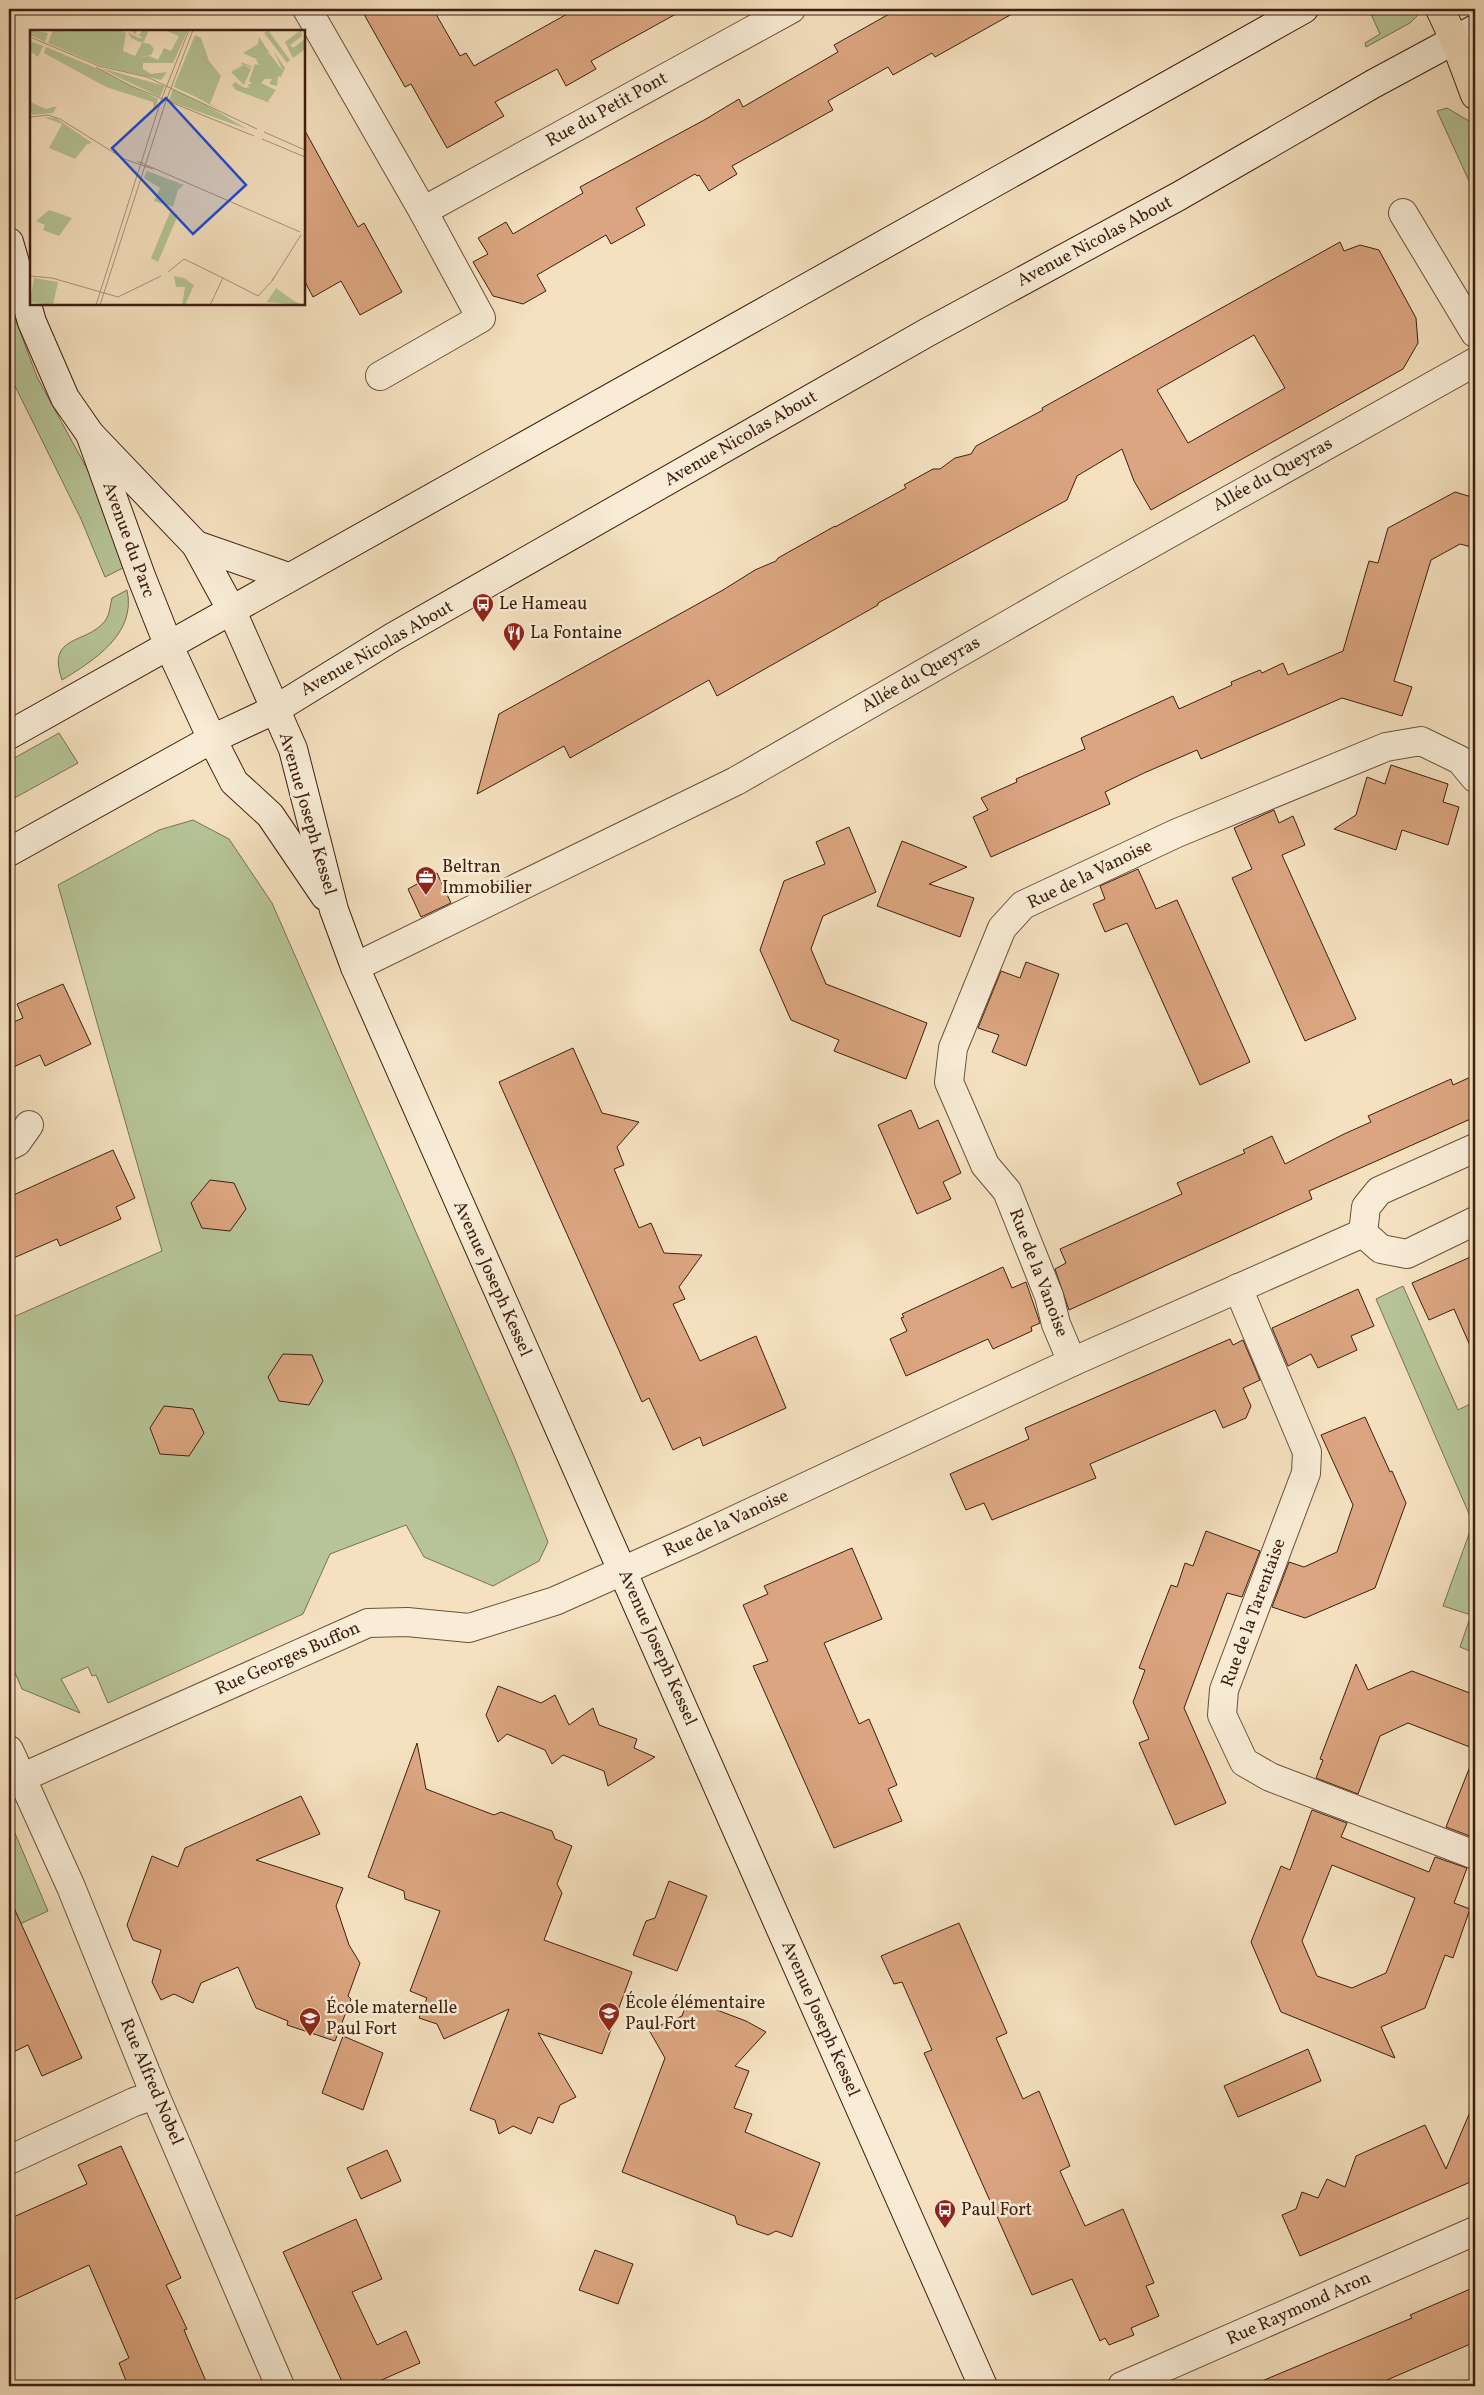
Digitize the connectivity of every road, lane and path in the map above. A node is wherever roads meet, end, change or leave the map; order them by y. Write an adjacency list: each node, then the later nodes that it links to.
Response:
1 (307, 9): 7 (street)
2 (791, 9): 7 (street, Rue du Petit Pont)
3 (1304, 9): 15 (street)
4 (1440, 9): 5 (main road)
5 (1465, 34): 6 (main road); 18 (street, Avenue Nicolas About)
6 (1475, 95)
7 (423, 211): 12 (street)
8 (1403, 213): 10 (street)
9 (9, 242): 13 (street, Avenue du Parc)
10 (1475, 333)
11 (1475, 362): 24 (street, Allée du Queyras)
12 (380, 376)
13 (90, 434): 14 (street, Avenue du Parc); 17 (street, Avenue du Parc)
14 (196, 545): 15 (street, Avenue du Parc); 16 (street, Avenue du Parc)
15 (288, 578): 16 (street)
16 (231, 609): 17 (street); 18 (street, Avenue Joseph Kessel)
17 (168, 644): 19 (street); 20 (street, Avenue Joseph Kessel)
18 (276, 709): 20 (street, Avenue Nicolas About); 23 (street, Avenue Joseph Kessel)
19 (9, 735)
20 (212, 739): 22 (street, Avenue Nicolas About); 23 (street, Avenue Joseph Kessel)
21 (1475, 778): 31 (street, Rue de la Vanoise)
22 (9, 852)
23 (334, 910): 24 (street, Avenue Joseph Kessel)
24 (356, 967): 32 (street, Avenue Joseph Kessel)
25 (29, 1125): 26 (street)
26 (9, 1146)
27 (1475, 1148): 29 (street)
28 (1475, 1221): 29 (street)
29 (1364, 1233): 30 (street, Rue de la Vanoise)
30 (1238, 1288): 31 (street, Rue de la Vanoise); 35 (street, Rue de la Tarentaise)
31 (1072, 1362): 32 (street, Rue de la Vanoise)
32 (624, 1571): 34 (street, Rue Georges Buffon); 40 (street, Avenue Joseph Kessel)
33 (9, 1750): 34 (street)
34 (21, 1778): 36 (street, Rue Alfred Nobel)
35 (1475, 1855)
36 (155, 2095): 37 (street); 39 (street, Rue Alfred Nobel)
37 (9, 2160)
38 (1475, 2231): 41 (street, Rue Raymond Aron)
39 (280, 2386)
40 (983, 2386)
41 (1122, 2386)

